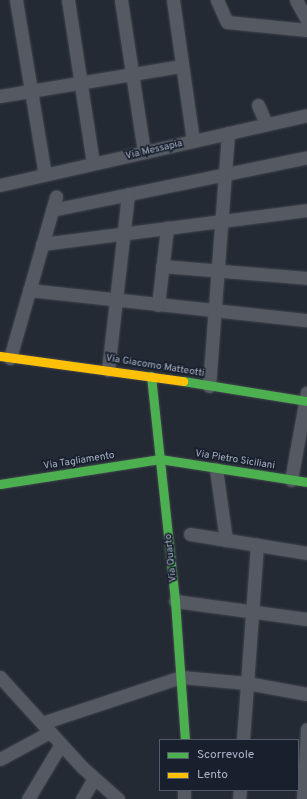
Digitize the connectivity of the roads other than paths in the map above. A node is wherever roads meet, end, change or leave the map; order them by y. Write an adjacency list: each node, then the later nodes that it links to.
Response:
1 (16, 0): 12 (street)
2 (68, 0): 11 (street)
3 (121, 0): 10 (street)
4 (173, 0): 9 (street)
5 (217, 0): 8 (street)
6 (296, 0): 7 (street)
7 (307, 20)
8 (307, 30)
9 (182, 66): 10 (street); 18 (street)
10 (133, 74): 11 (street); 19 (street)
11 (81, 83): 12 (street); 21 (street)
12 (33, 91): 13 (street); 23 (street)
13 (0, 96)
14 (258, 105): 16 (street)
15 (307, 115): 16 (street, Via Messapia)
16 (266, 124): 17 (street, Via Messapia)
17 (228, 133): 18 (street, Via Messapia); 22 (street)
18 (193, 141): 19 (street, Via Messapia)
19 (144, 152): 21 (street, Via Messapia)
20 (307, 158): 22 (street)
21 (93, 164): 23 (street, Via Messapia)
22 (224, 174): 25 (street); 29 (street)
23 (45, 175): 24 (street, Via Messapia)
24 (0, 185)
25 (128, 194): 27 (street); 31 (street)
26 (56, 196): 27 (street)
27 (52, 210): 32 (street)
28 (307, 210): 29 (street)
29 (221, 221): 30 (street); 34 (street)
30 (167, 228): 31 (street); 33 (street)
31 (123, 234): 32 (street); 37 (street)
32 (42, 244): 36 (street)
33 (162, 266): 34 (street); 38 (street)
34 (218, 271): 35 (street); 39 (street)
35 (307, 278)
36 (29, 290): 37 (street); 41 (street)
37 (116, 301): 38 (street); 42 (street)
38 (158, 305): 39 (street)
39 (215, 312): 40 (street); 44 (street)
40 (307, 320)
41 (5, 357): 42 (street, Via Giacomo Matteotti)
42 (108, 370): 43 (street, Via Giacomo Matteotti)
43 (151, 376): 44 (street, Via Giacomo Matteotti); 46 (street, Via Quarto)
44 (209, 386): 45 (street, Via Giacomo Matteotti)
45 (307, 398): 48 (street)
46 (160, 460): 47 (street, Via Pietro Siciliani); 50 (street, Via Tagliamento); 55 (street, Via Quarto)
47 (216, 469): 48 (street, Via Pietro Siciliani); 52 (street)
48 (292, 480): 49 (street, Via Pietro Siciliani)
49 (307, 482)
50 (0, 484)
51 (190, 534): 52 (street)
52 (226, 540): 53 (street)
53 (258, 545): 54 (street); 56 (street)
54 (307, 553)
55 (175, 601): 56 (street); 59 (street, Via Quarto)
56 (253, 612): 57 (street); 60 (street)
57 (307, 619)
58 (0, 677): 62 (street)
59 (181, 677): 60 (street); 62 (street); 64 (street, Via Quarto)
60 (247, 683): 61 (street); 65 (street)
61 (307, 694)
62 (46, 727): 66 (street); 67 (street)
63 (307, 729): 68 (street)
64 (185, 739)
65 (243, 739)
66 (61, 744): 69 (street); 71 (street)
67 (0, 759)
68 (301, 761): 70 (street)
69 (94, 778): 72 (street); 73 (street)
70 (305, 781): 74 (street)
71 (28, 799)
72 (82, 799)
73 (118, 799)
74 (303, 799)

